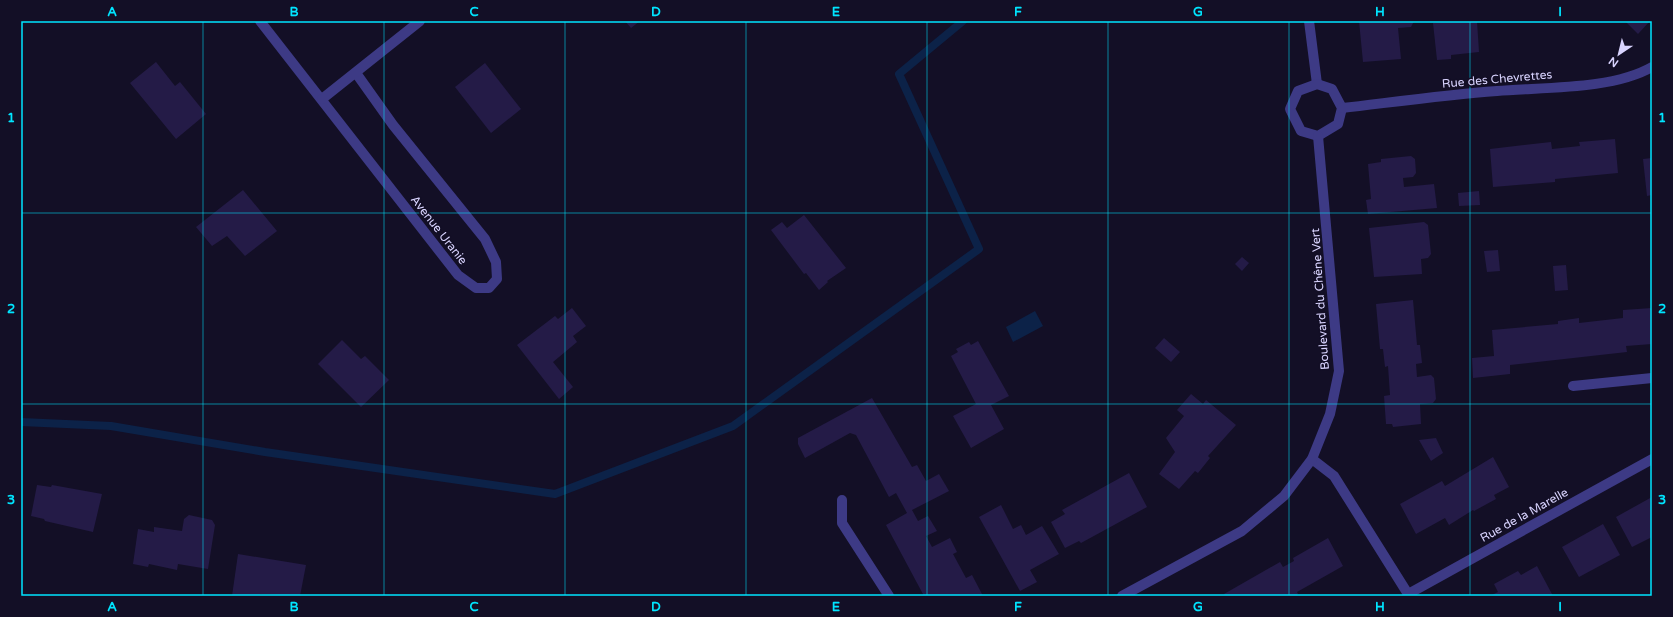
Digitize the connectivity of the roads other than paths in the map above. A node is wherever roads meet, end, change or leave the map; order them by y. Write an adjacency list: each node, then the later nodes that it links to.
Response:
1 (260, 21): 7 (street, Avenue Uranie)
2 (420, 21): 5 (street)
3 (1309, 21): 6 (street)
4 (1652, 67): 8 (street, Rue des Chevrettes)
5 (356, 73): 7 (street); 7 (street, Avenue Uranie)
6 (1317, 84): 8 (street); 9 (street)
7 (322, 99)
8 (1342, 108): 9 (street)
9 (1318, 136): 12 (street, Boulevard du Chêne Vert)
10 (1652, 378): 11 (street)
11 (1573, 386)
12 (1312, 459): 15 (street, Rue de la Marelle); 17 (street, Boulevard du Chêne Vert)
13 (1652, 459): 15 (street, Rue de la Marelle)
14 (842, 500): 16 (street)
15 (1406, 595)
16 (890, 596)
17 (1122, 596)

